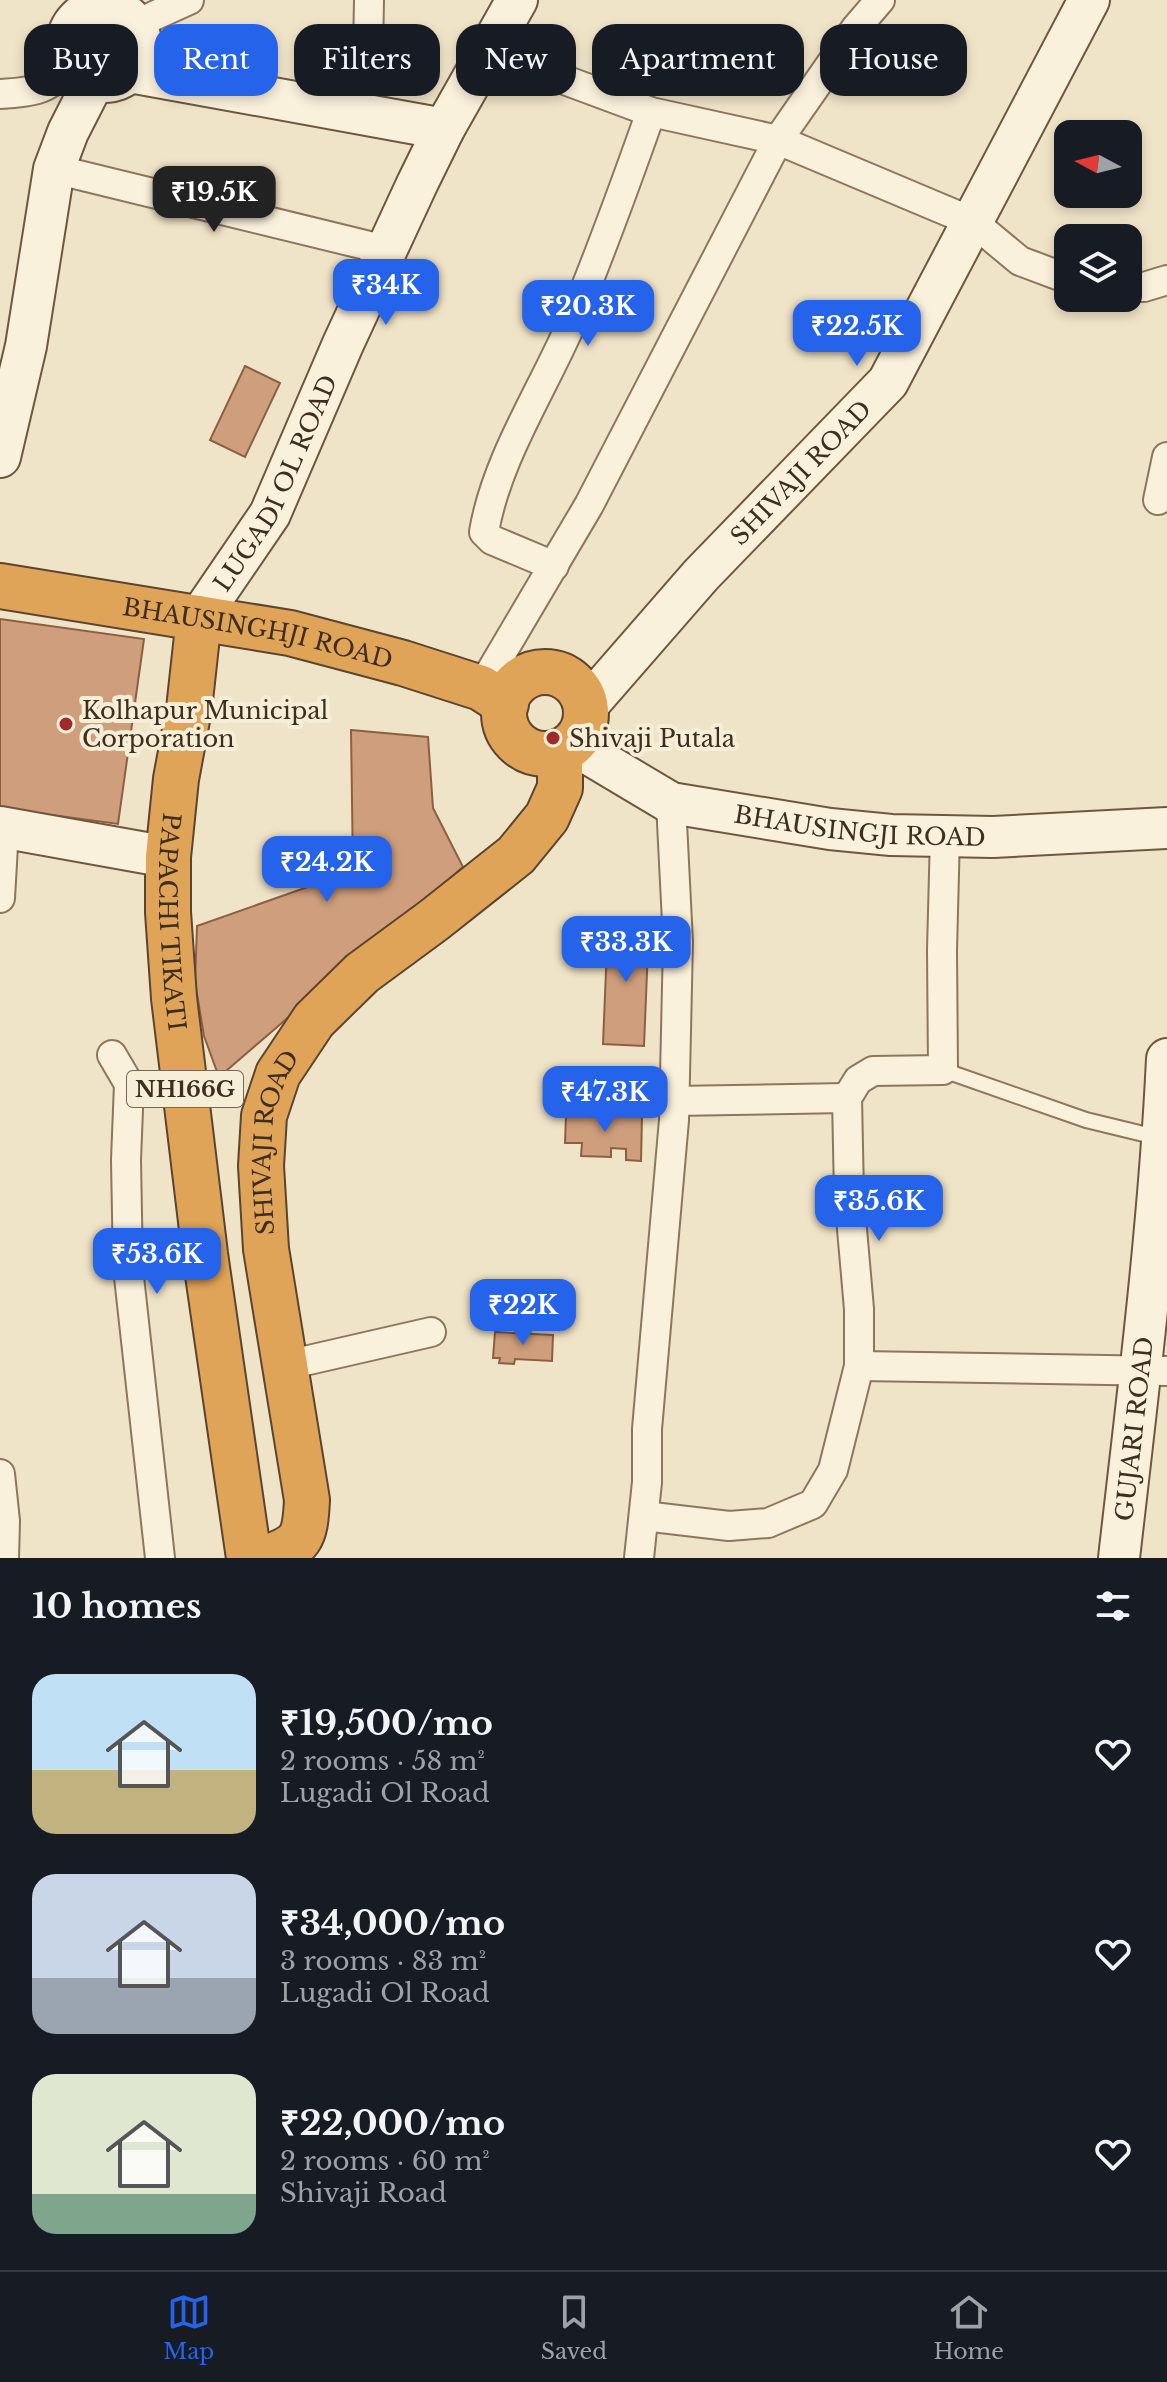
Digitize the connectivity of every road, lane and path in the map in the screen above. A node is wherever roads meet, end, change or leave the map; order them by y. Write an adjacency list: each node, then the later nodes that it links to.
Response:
1 (189, 0): 6 (street)
2 (369, 0): 9 (street)
3 (517, 0): 10 (street, LUGADI OL ROAD)
4 (880, 0): 21 (street)
5 (1089, 0): 23 (street, SHIVAJI ROAD)
6 (97, 10): 7 (street); 8 (street)
7 (79, 24)
8 (121, 24)
9 (369, 24)
10 (504, 24)
11 (138, 34): 12 (street)
12 (138, 61)
13 (138, 79): 20 (street)
14 (576, 84): 19 (street)
15 (24, 92): 16 (street)
16 (0, 94)
17 (87, 96): 22 (street)
18 (463, 96): 20 (street, LUGADI OL ROAD)
19 (651, 112): 21 (street); 31 (street)
20 (444, 129): 24 (street, LUGADI OL ROAD)
21 (778, 140): 23 (street); 31 (street)
22 (54, 169): 24 (street); 28 (street)
23 (973, 222): 25 (street); 35 (street, SHIVAJI ROAD)
24 (386, 250): 33 (street, LUGADI OL ROAD)
25 (1054, 274)
26 (1167, 280): 27 (street)
27 (1142, 287)
28 (0, 457)
29 (1167, 457): 30 (street)
30 (1158, 500)
31 (554, 566): 34 (street)
32 (0, 586): 33 (highway, BHAUSINGHJI ROAD)
33 (199, 618): 34 (highway, BHAUSINGHJI ROAD); 40 (highway, PAPACHI TIKATI / NH166G)
34 (493, 696): 35 (highway); 35 (highway)
35 (573, 734): 36 (street, BHAUSINGJI ROAD); 50 (highway, SHIVAJI ROAD / NH166G)
36 (671, 803): 39 (street, BHAUSINGJI ROAD); 46 (street)
37 (2, 827): 40 (street); 41 (street)
38 (1167, 828): 39 (street, BHAUSINGJI ROAD)
39 (945, 835): 44 (street)
40 (168, 857): 57 (highway, PAPACHI TIKATI / NH166G)
41 (0, 898)
42 (112, 1055): 56 (street)
43 (1167, 1059): 47 (street, GUJARI ROAD)
44 (943, 1070): 45 (street); 47 (lane)
45 (847, 1098): 46 (street); 51 (street)
46 (674, 1101): 54 (street)
47 (1164, 1152): 48 (street, GUJARI ROAD)
48 (1158, 1294): 52 (street, GUJARI ROAD)
49 (431, 1332): 50 (street)
50 (287, 1365): 58 (highway, SHIVAJI ROAD / NH166G)
51 (859, 1366): 52 (street); 54 (street)
52 (1154, 1371): 60 (street, GUJARI ROAD)
53 (0, 1474): 55 (street)
54 (644, 1516): 59 (street)
55 (4, 1558)
56 (160, 1558)
57 (249, 1558)
58 (266, 1558)
59 (639, 1558)
60 (1119, 1558)

